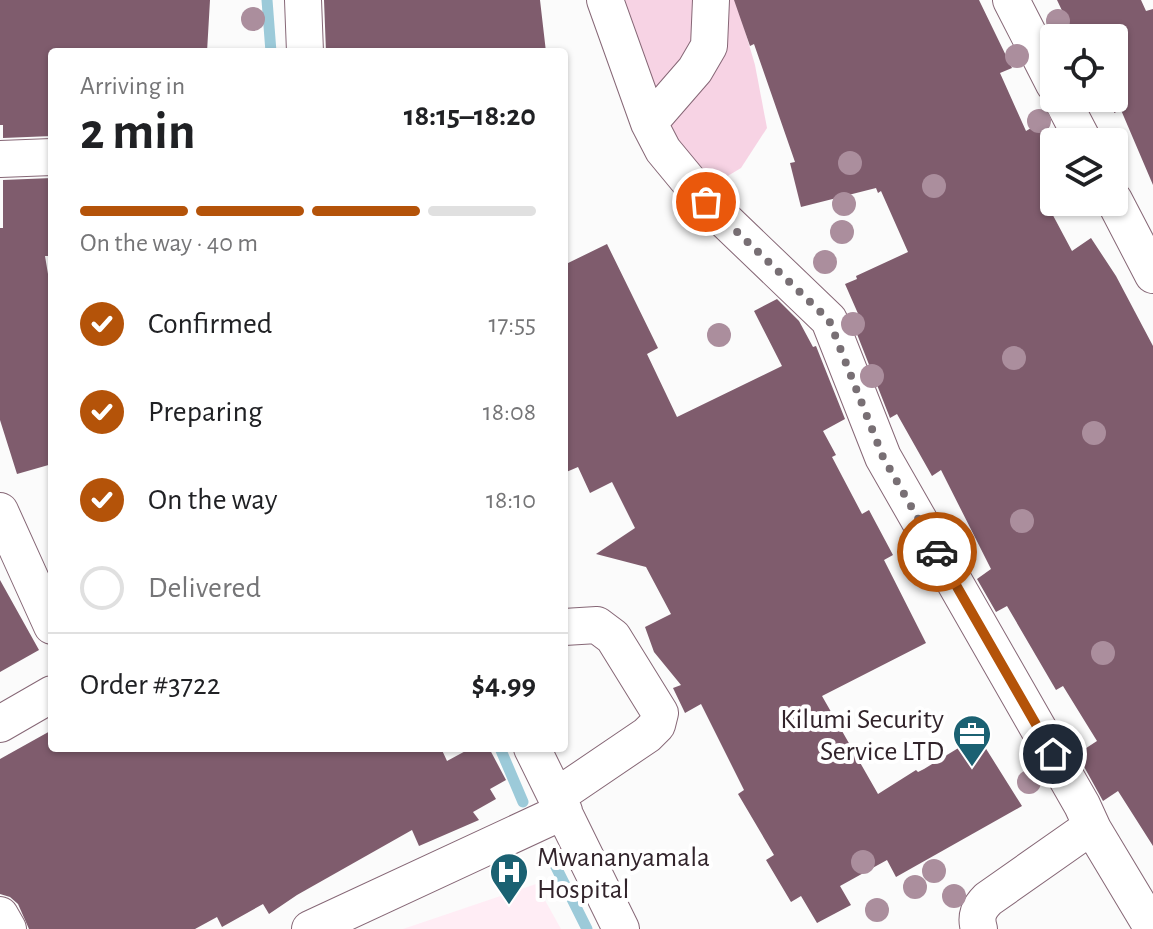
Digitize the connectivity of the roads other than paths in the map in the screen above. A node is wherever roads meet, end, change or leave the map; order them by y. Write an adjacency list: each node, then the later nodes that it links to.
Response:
1 (303, 0): 5 (street)
2 (605, 0): 7 (street)
3 (711, 0): 7 (street)
4 (1011, 0): 6 (street)
5 (305, 48)
6 (1040, 57)
7 (649, 123): 19 (street)
8 (48, 157): 9 (street)
9 (0, 159)
10 (1122, 216): 11 (street)
11 (1153, 275)
12 (0, 511): 13 (street)
13 (48, 617)
14 (568, 627): 18 (street)
15 (48, 696): 16 (street)
16 (0, 724)
17 (534, 752): 18 (street)
18 (560, 803): 22 (street); 23 (street)
19 (1093, 829): 24 (street); 25 (street)
20 (0, 915): 21 (street)
21 (8, 929)
22 (310, 929)
23 (621, 929)
24 (979, 929)
25 (1153, 929)

